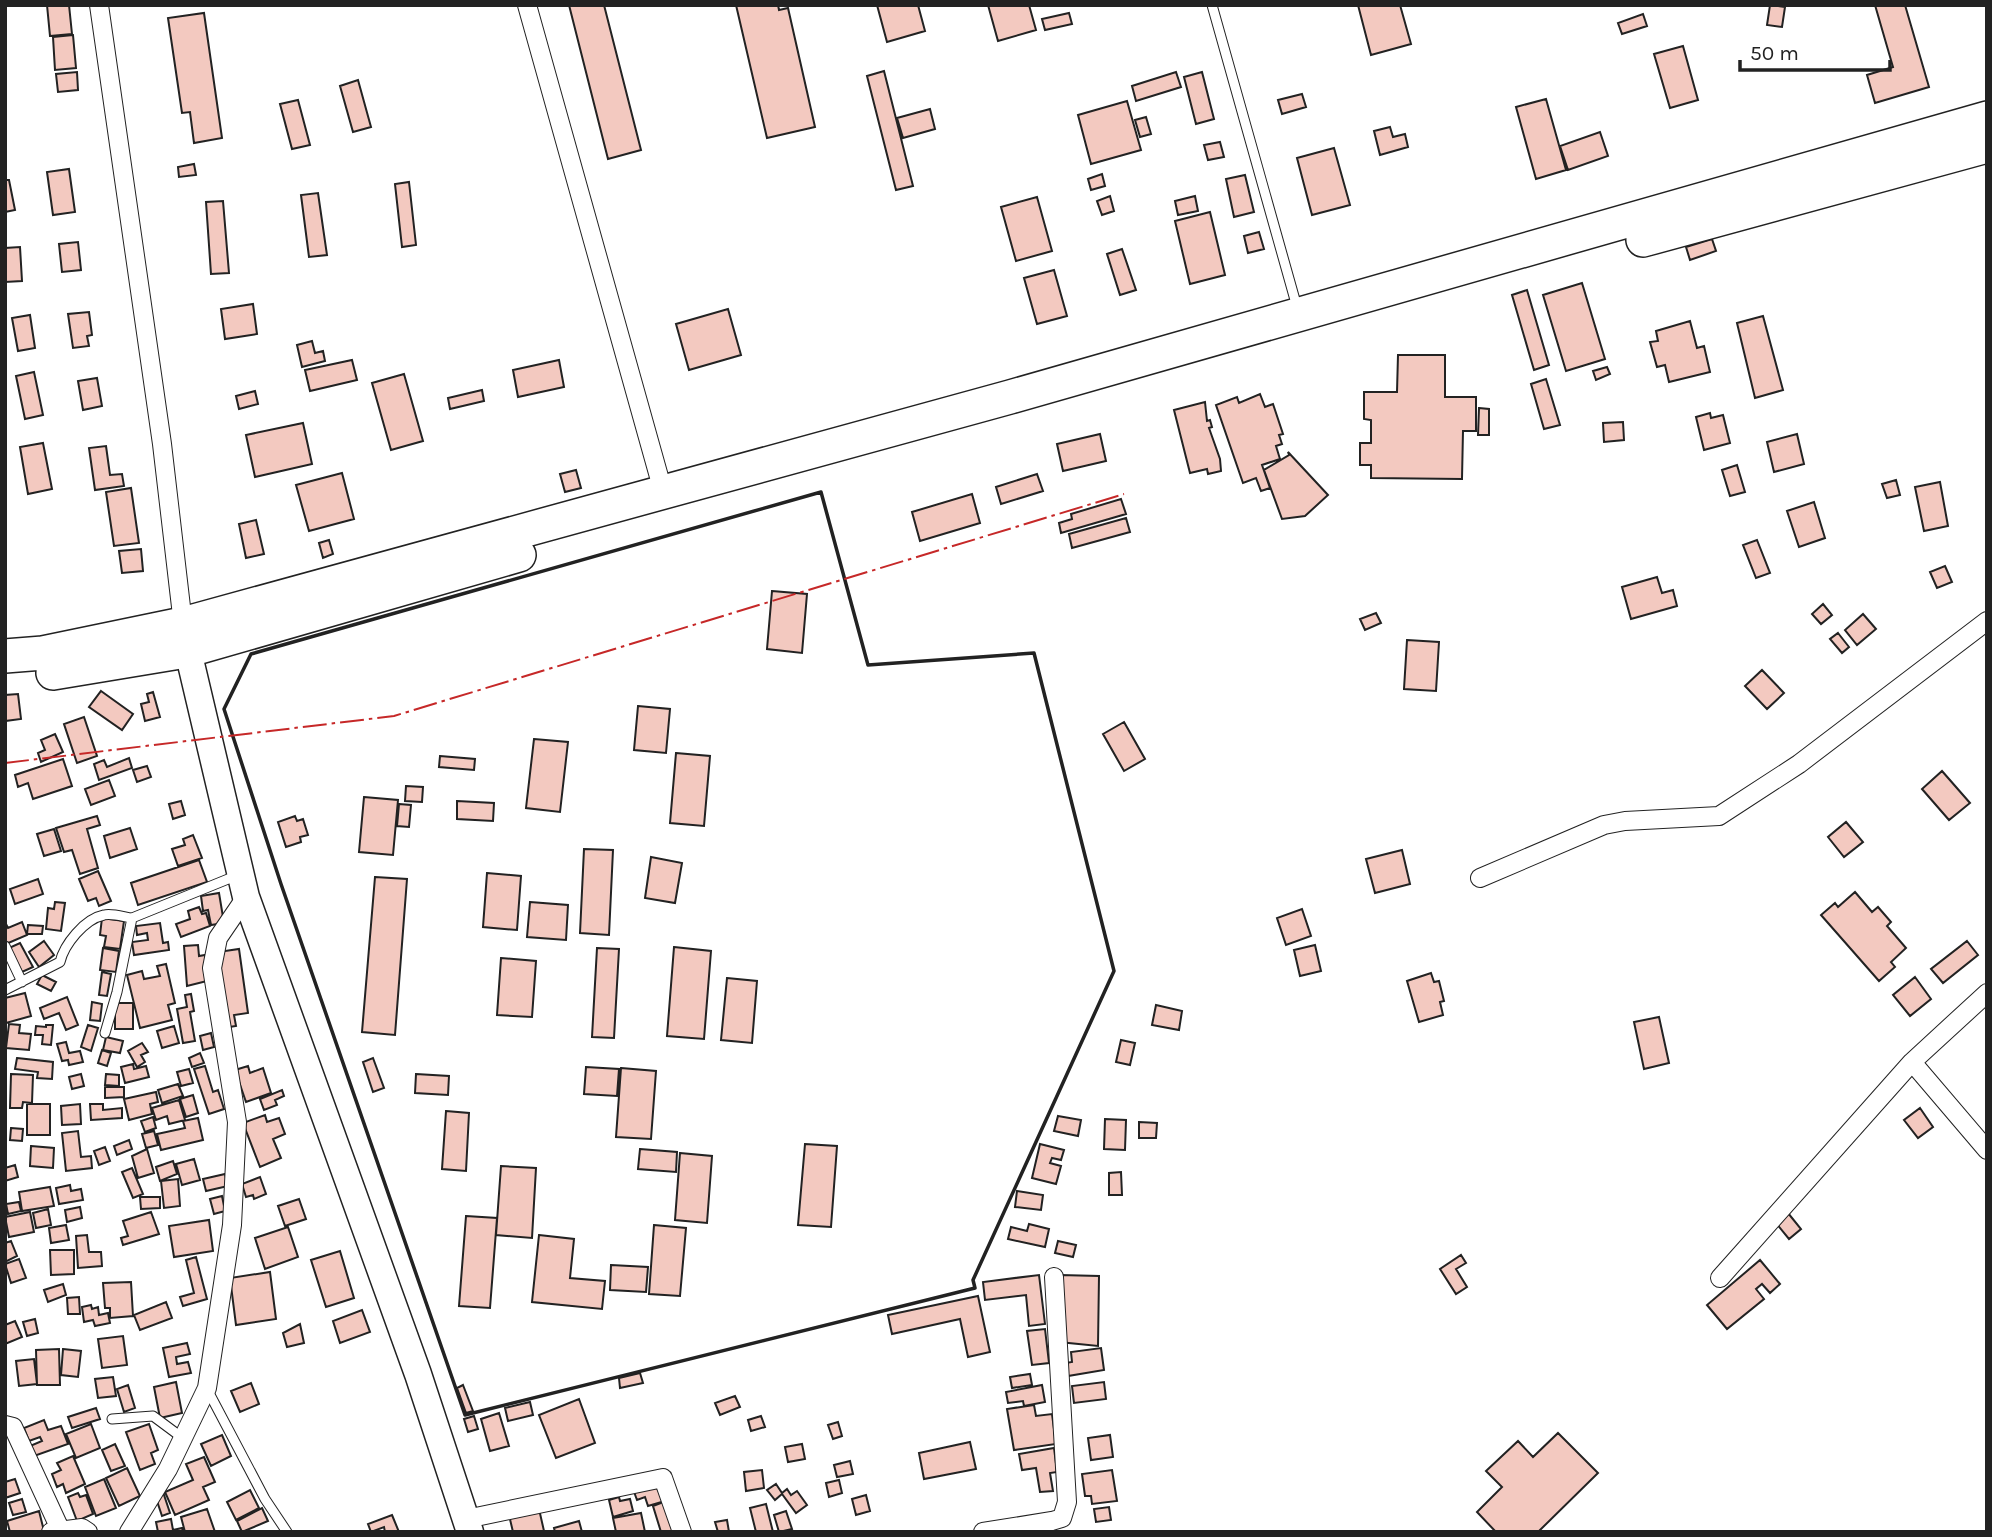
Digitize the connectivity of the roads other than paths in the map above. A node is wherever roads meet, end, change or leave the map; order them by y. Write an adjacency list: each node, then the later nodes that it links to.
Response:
1 (99, 5): 11 (street)
2 (527, 5): 9 (street)
3 (1213, 5): 7 (lane)
4 (1987, 118): 6 (highway)
5 (1987, 146): 6 (highway)
6 (1439, 285): 7 (highway); 8 (highway)
7 (1300, 319): 8 (highway)
8 (1014, 407): 9 (highway); 11 (highway)
9 (663, 491): 11 (highway)
10 (1987, 621): 14 (street)
11 (185, 637): 12 (highway); 13 (highway); 15 (street)
12 (5, 656)
13 (5, 677)
14 (1480, 878)
15 (243, 886): 16 (lane); 26 (street); 30 (street)
16 (132, 918): 18 (lane); 21 (lane)
17 (5, 946): 18 (lane)
18 (22, 982): 19 (lane)
19 (5, 990)
20 (1987, 993): 22 (street)
21 (105, 1033)
22 (1912, 1062): 23 (street); 25 (street)
23 (1987, 1150)
24 (1054, 1277): 36 (street)
25 (1720, 1278)
26 (207, 1388): 29 (street); 34 (lane)
27 (112, 1419): 29 (lane)
28 (5, 1425): 31 (street)
29 (184, 1439): 33 (street)
30 (465, 1527): 35 (street)
31 (56, 1530): 32 (street)
32 (88, 1532)
33 (129, 1532)
34 (287, 1532)
35 (682, 1532)
36 (983, 1532)

